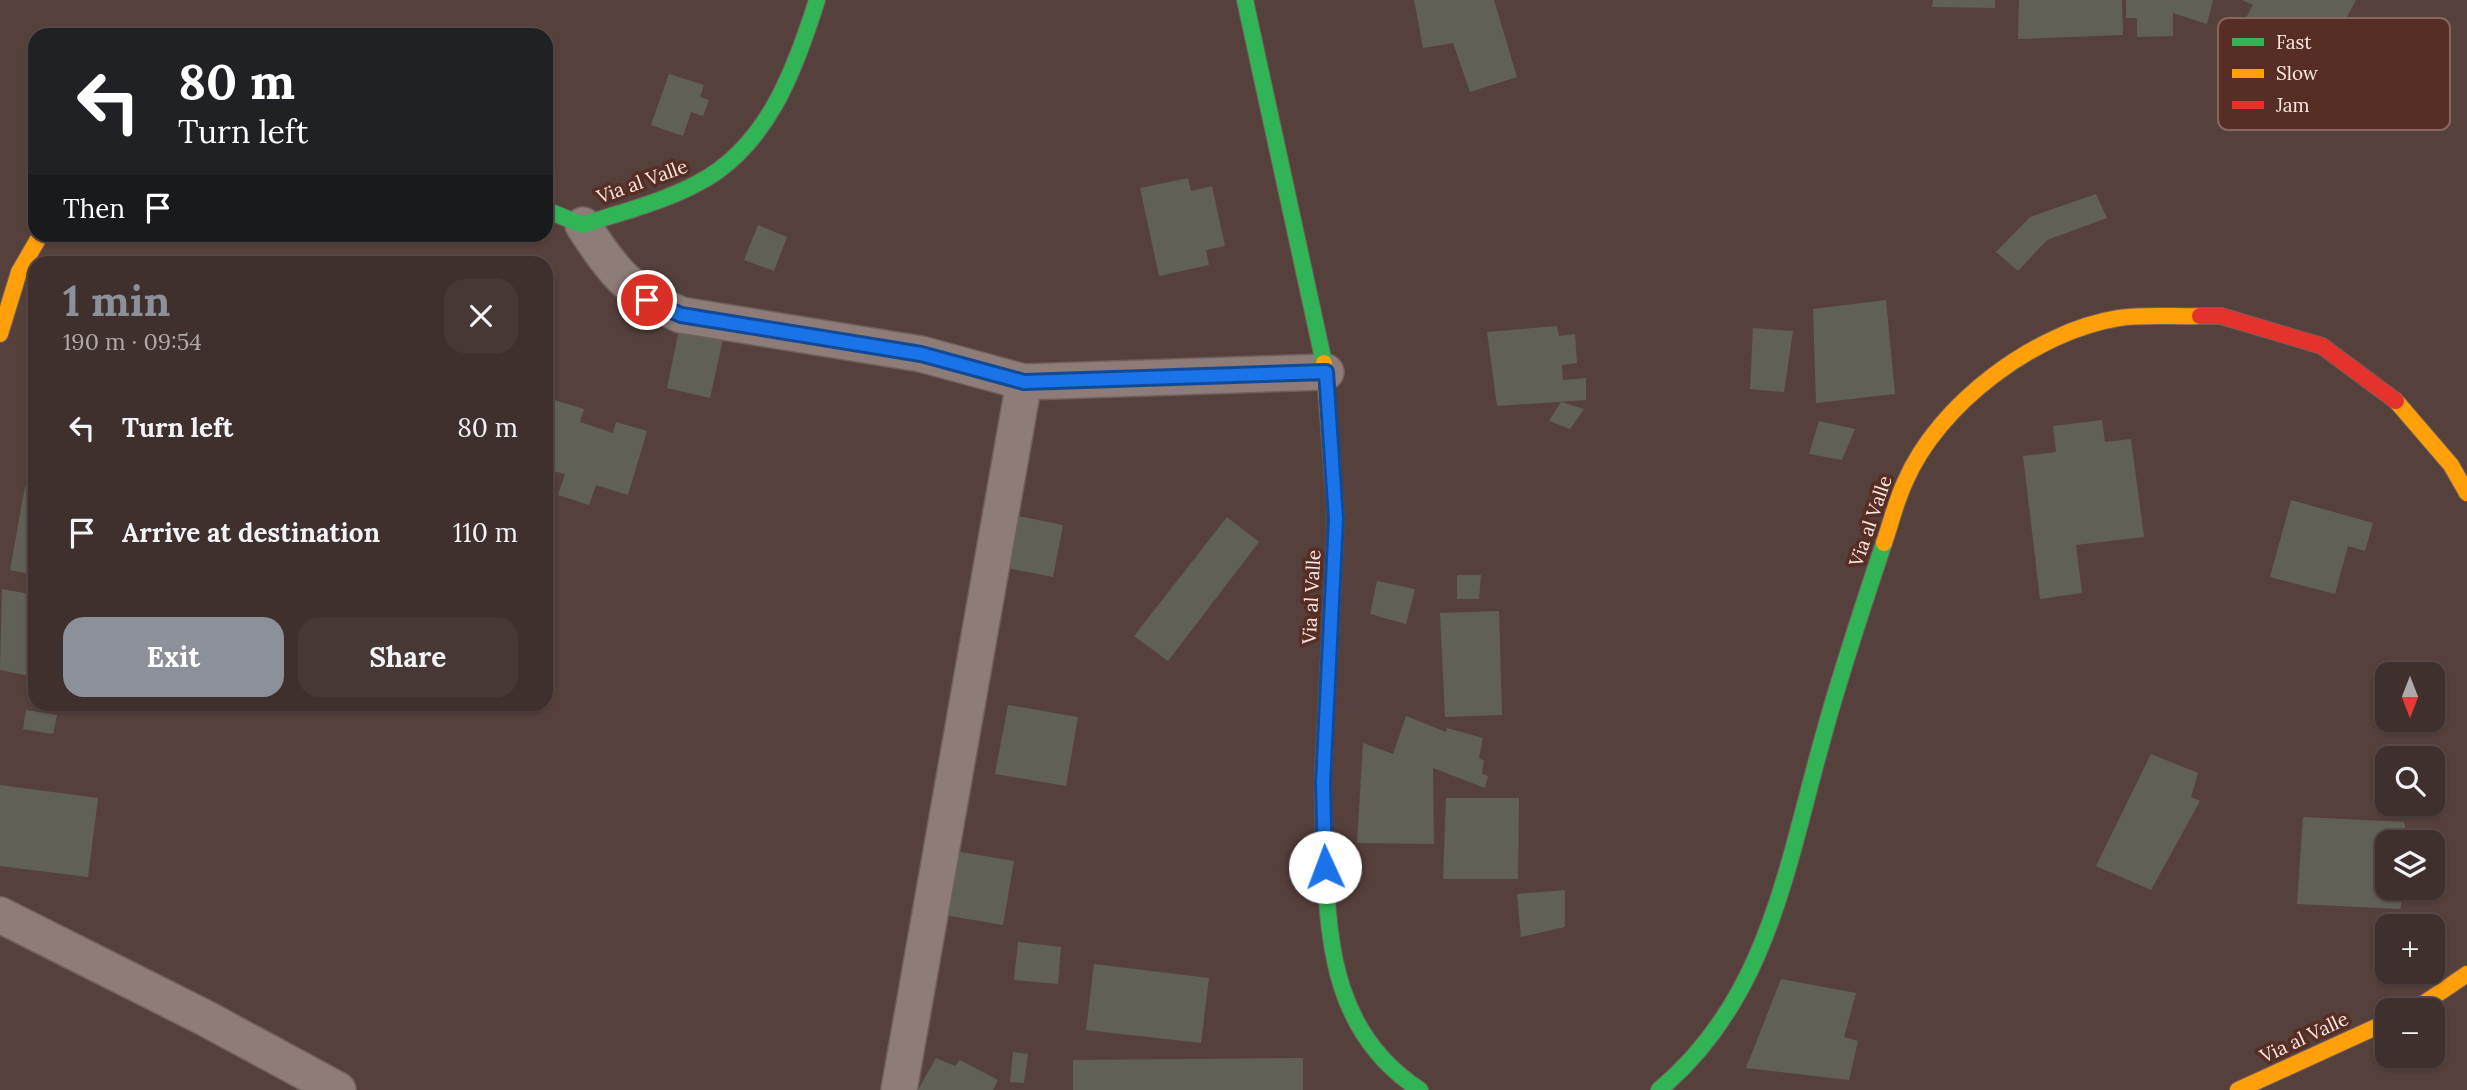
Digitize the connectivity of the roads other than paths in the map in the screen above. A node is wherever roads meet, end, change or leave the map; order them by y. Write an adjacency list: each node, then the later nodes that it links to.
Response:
1 (817, 0): 4 (main road, Via al Valle)
2 (1245, 0): 7 (main road, Via al Valle)
3 (553, 213): 4 (main road, Via al Valle)
4 (583, 225): 8 (street)
5 (28, 256): 6 (main road)
6 (0, 334)
7 (1326, 372): 8 (street); 16 (main road, Via al Valle)
8 (1024, 382): 15 (street)
9 (2467, 493): 17 (main road, Via al Valle)
10 (0, 915): 14 (street)
11 (2467, 974): 12 (main road)
12 (2432, 998)
13 (2375, 1027): 18 (main road, Via al Valle)
14 (338, 1090)
15 (899, 1090)
16 (1420, 1090)
17 (1659, 1090)
18 (2238, 1090)

